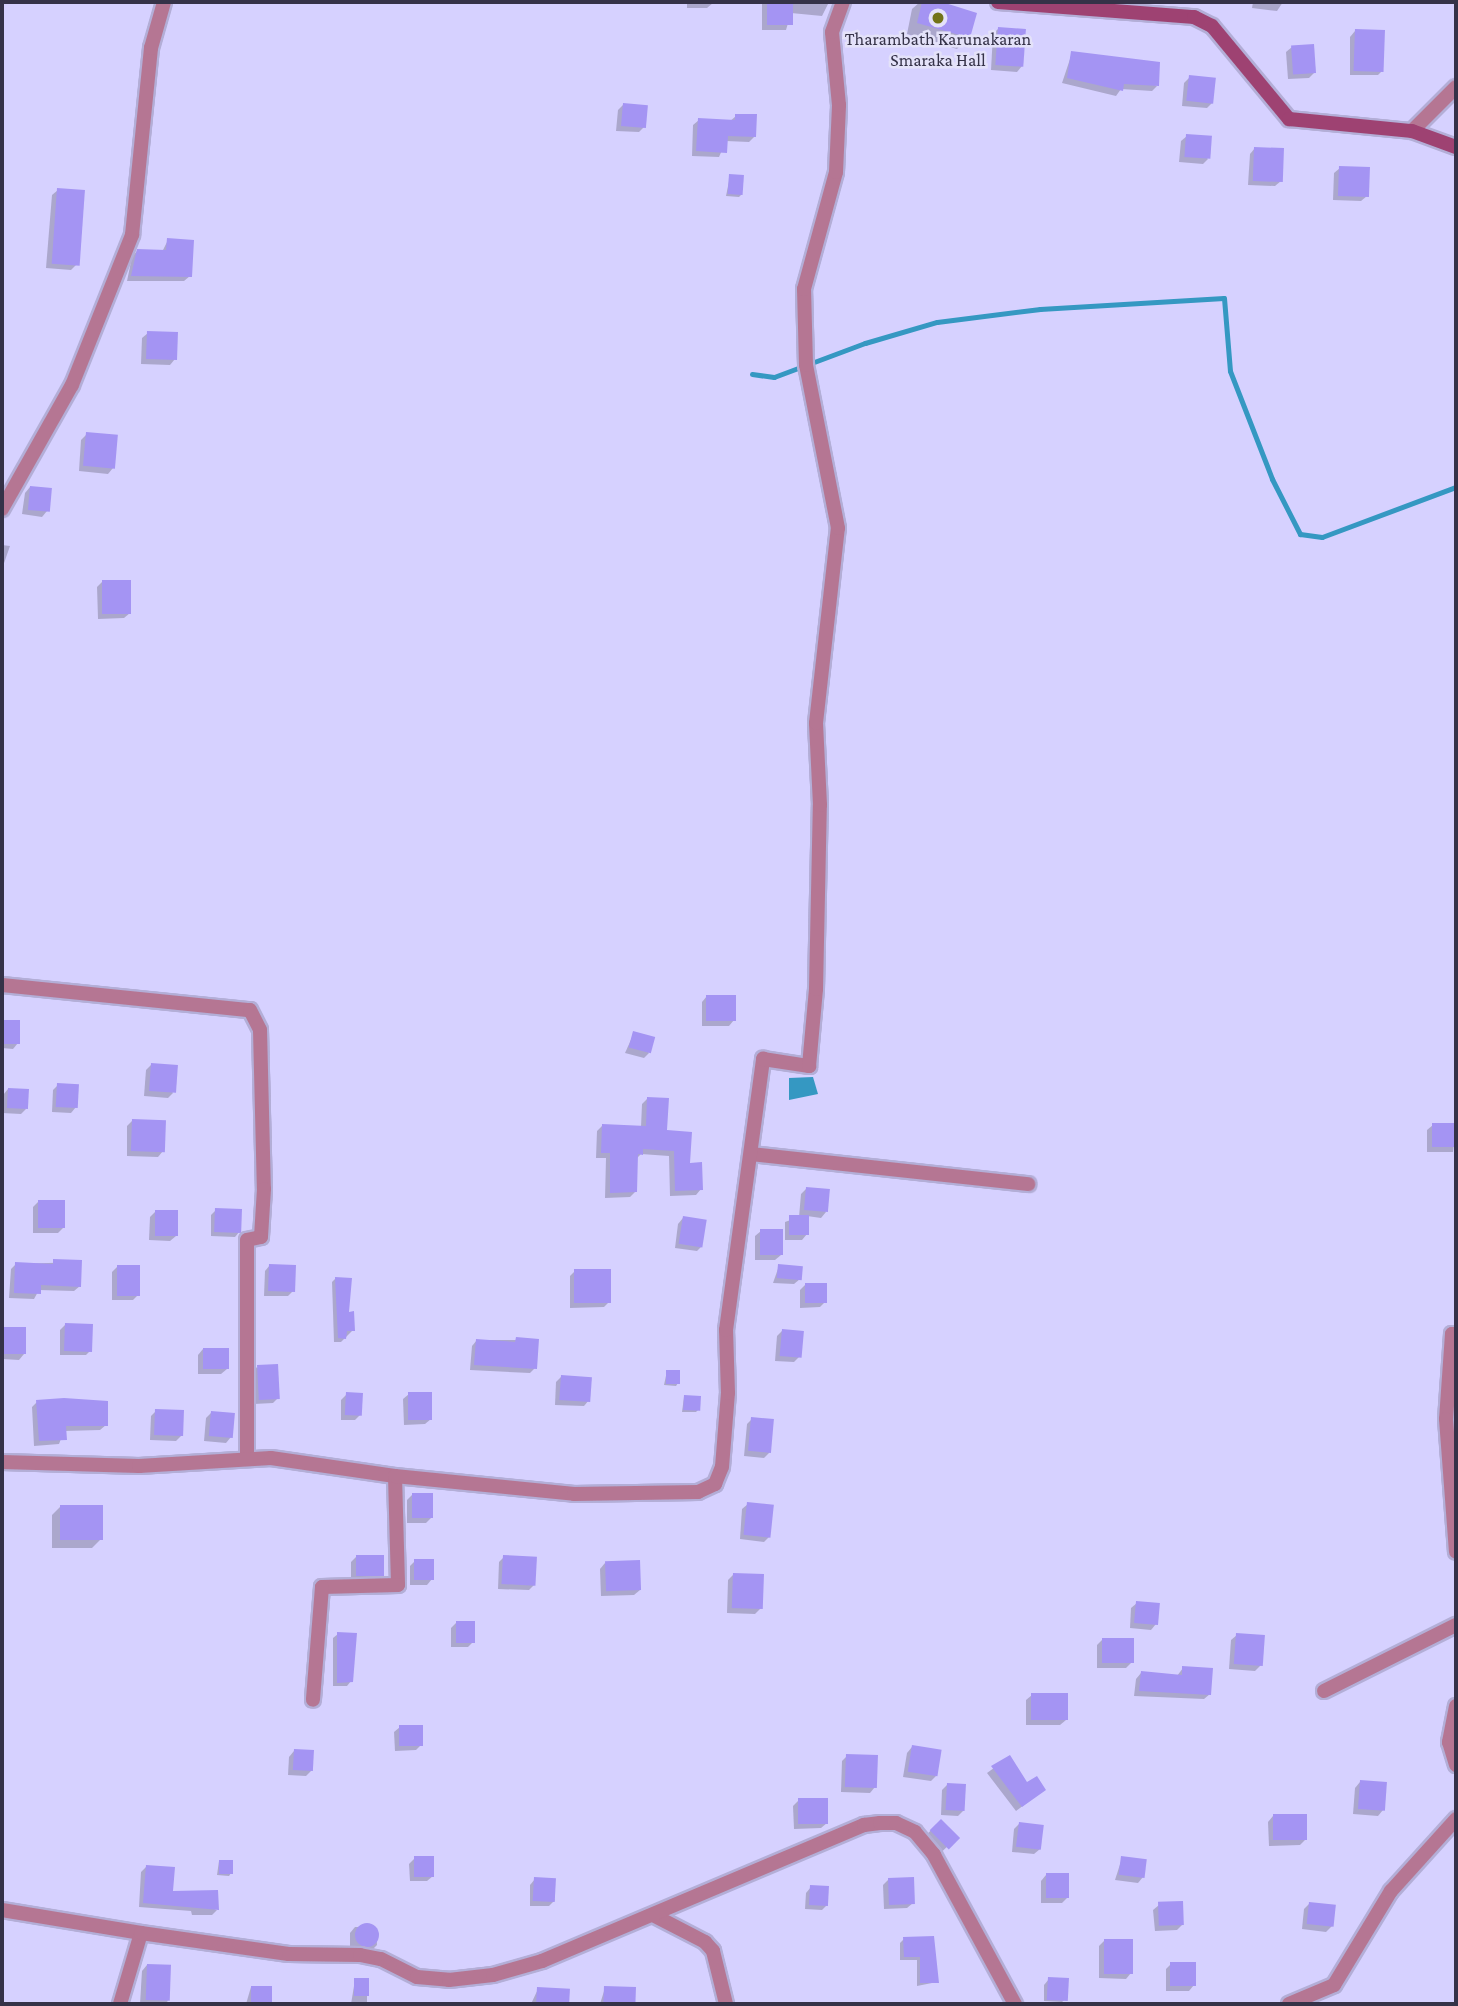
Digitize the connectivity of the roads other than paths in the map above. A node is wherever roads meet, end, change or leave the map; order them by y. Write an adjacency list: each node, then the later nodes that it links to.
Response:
1 (164, 2): 7 (street)
2 (843, 2): 9 (street)
3 (998, 2): 5 (street)
4 (1456, 87): 5 (street)
5 (1412, 131): 6 (street)
6 (1456, 147)
7 (2, 509)
8 (2, 985): 12 (street)
9 (751, 1154): 10 (street); 14 (street)
10 (1028, 1184)
11 (1456, 1334): 15 (street)
12 (247, 1459): 13 (street); 14 (street)
13 (2, 1462)
14 (395, 1476): 18 (street)
15 (1456, 1552)
16 (1456, 1625): 17 (street)
17 (1324, 1691)
18 (313, 1700)
19 (1456, 1706): 20 (street)
20 (1456, 1765)
21 (1456, 1819): 28 (street)
22 (2, 1910): 24 (street)
23 (653, 1915): 24 (street); 26 (street); 27 (street)
24 (141, 1933): 25 (street)
25 (121, 2004)
26 (726, 2004)
27 (1015, 2004)
28 (1289, 2004)

